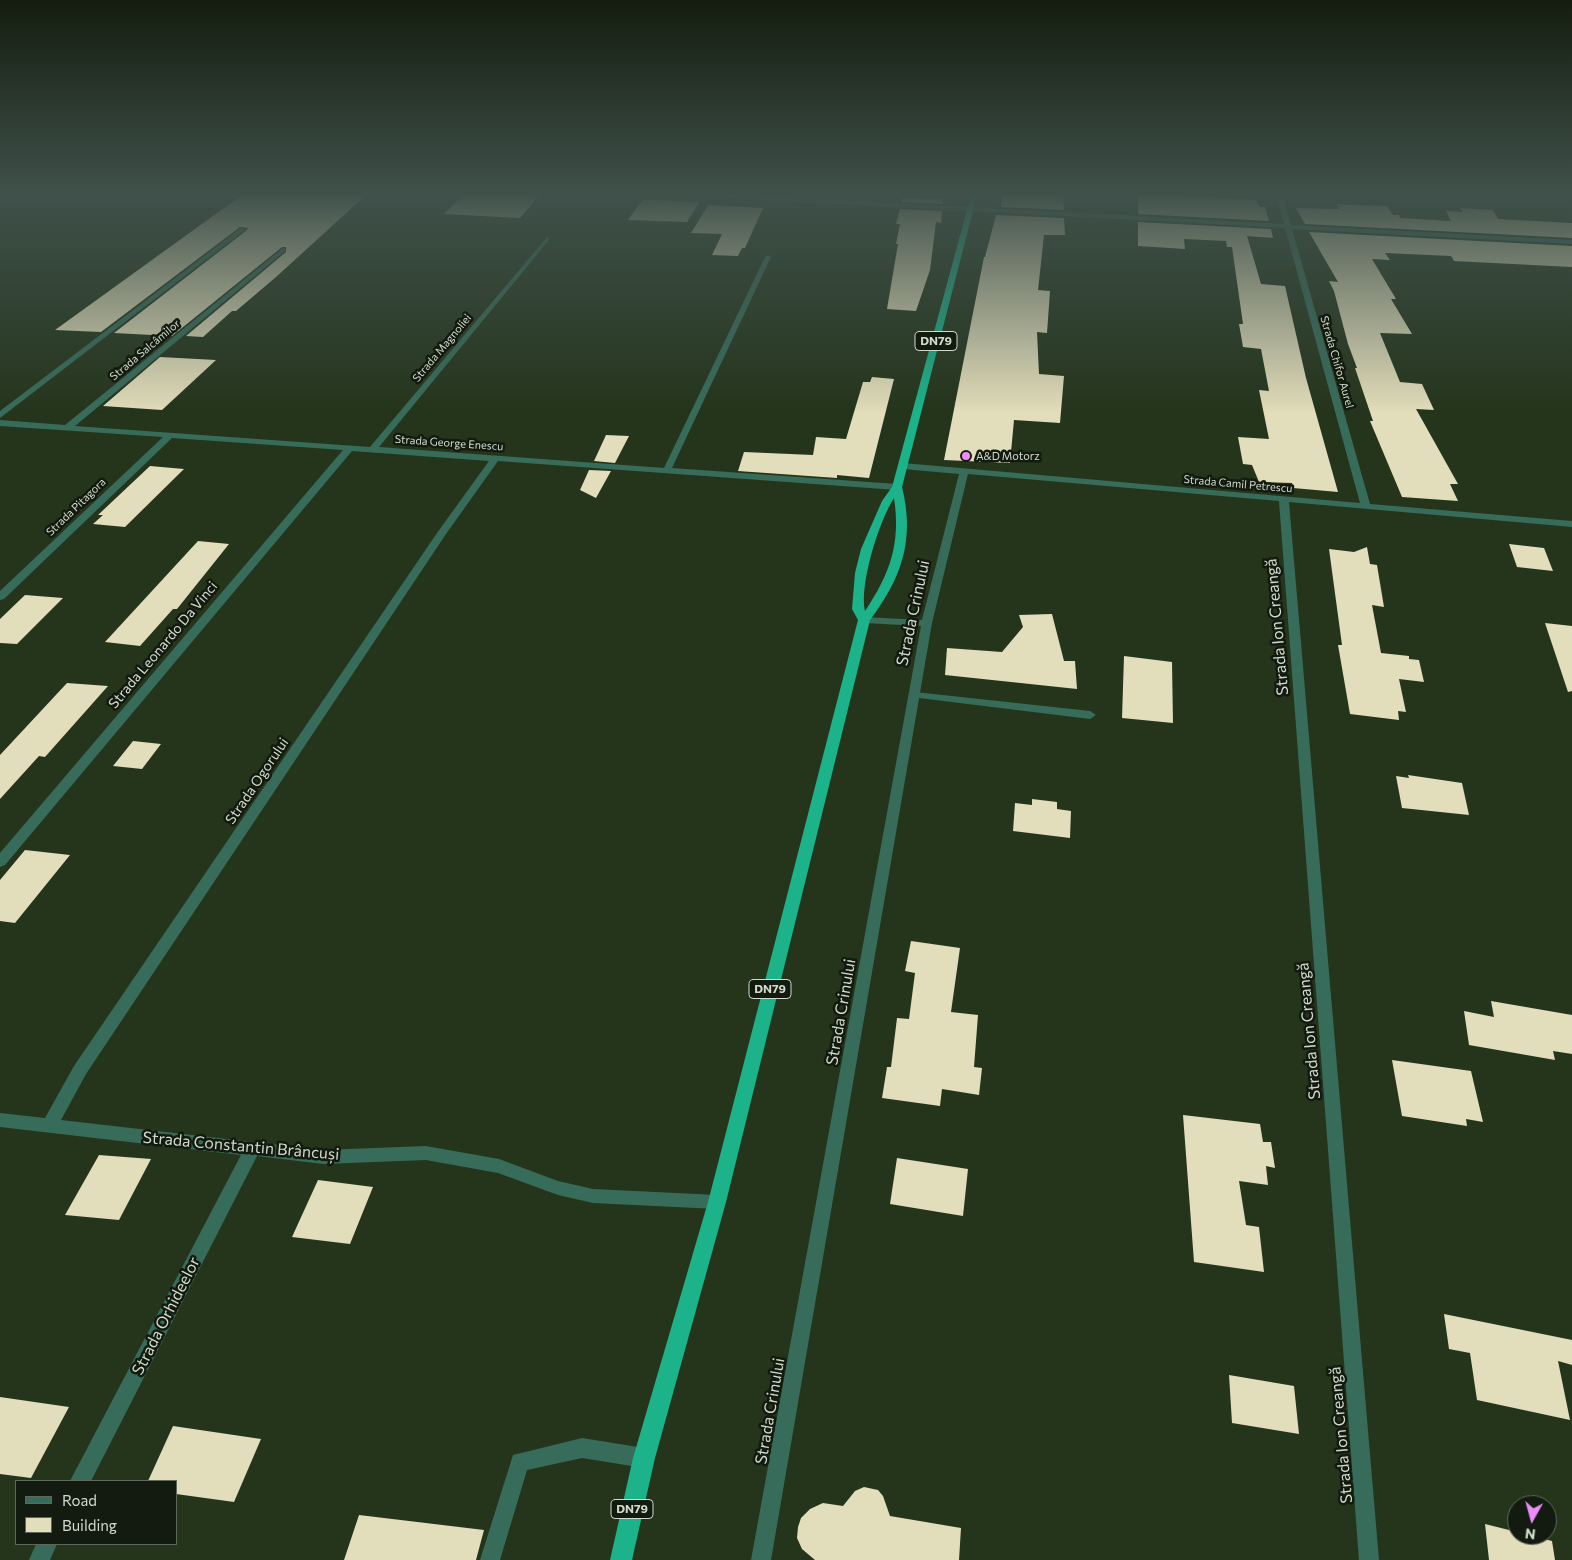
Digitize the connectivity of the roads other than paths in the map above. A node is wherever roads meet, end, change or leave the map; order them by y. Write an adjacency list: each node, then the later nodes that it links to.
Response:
1 (192, 268): 7 (street)
2 (261, 268): 9 (street, Strada Salcâmilor)
3 (523, 268): 12 (street, Strada Magnoliei)
4 (763, 268): 15 (street)
5 (955, 268): 14 (highway, DN79)
6 (1298, 268): 19 (street, Strada Chifor Aurel)
7 (0, 415)
8 (0, 423): 9 (street, Strada George Enescu)
9 (67, 428): 10 (street, Strada George Enescu)
10 (170, 435): 11 (street, Strada George Enescu); 21 (street, Strada Pitagora)
11 (350, 448): 12 (street, Strada George Enescu); 26 (street, Strada Leonardo Da Vinci)
12 (373, 450): 13 (street, Strada George Enescu)
13 (496, 458): 15 (street, Strada George Enescu); 28 (street, Strada Ogorului)
14 (903, 466): 16 (street, Strada Camil Petrescu); 17 (highway, DN79)
15 (667, 470): 17 (street, Strada George Enescu)
16 (964, 472): 18 (street, Strada Camil Petrescu); 23 (street, Strada Crinului)
17 (897, 487): 22 (highway, DN79); 22 (highway, DN79)
18 (1284, 499): 19 (street, Strada Camil Petrescu); 38 (street, Strada Ion Creangă)
19 (1366, 506): 20 (street, Strada Camil Petrescu)
20 (1572, 524)
21 (0, 598)
22 (864, 620): 23 (street); 30 (highway, DN79)
23 (927, 623): 24 (street, Strada Crinului)
24 (915, 695): 25 (street); 37 (street, Strada Crinului)
25 (1090, 715)
26 (0, 862)
27 (0, 1120): 28 (street, Strada Constantin Brâncuși)
28 (49, 1126): 29 (street, Strada Constantin Brâncuși)
29 (252, 1150): 30 (street, Strada Constantin Brâncuși); 32 (street, Strada Orhideelor)
30 (717, 1202): 31 (highway, DN79)
31 (644, 1458): 35 (street); 36 (highway, DN79)
32 (81, 1480)
33 (46, 1545): 34 (street)
34 (39, 1560)
35 (490, 1560)
36 (621, 1560)
37 (761, 1560)
38 (1368, 1560)

